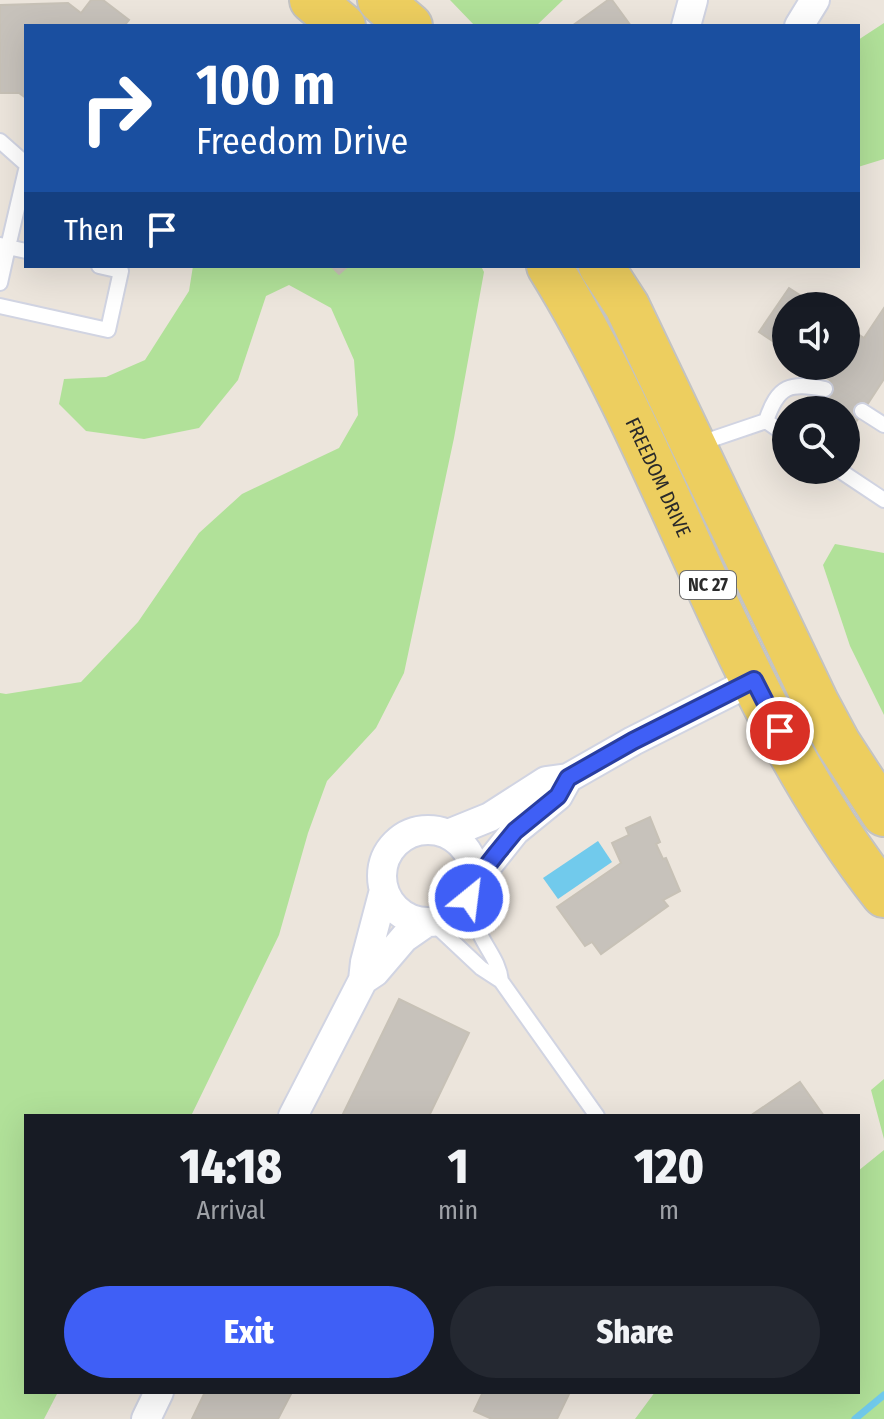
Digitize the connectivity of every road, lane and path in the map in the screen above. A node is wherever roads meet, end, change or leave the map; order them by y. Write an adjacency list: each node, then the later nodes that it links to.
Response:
1 (312, 0): 5 (main road)
2 (380, 0): 6 (main road)
3 (693, 0): 7 (street)
4 (815, 0): 8 (street)
5 (341, 24)
6 (408, 24)
7 (687, 24)
8 (800, 24)
9 (0, 141): 10 (lane)
10 (24, 165)
11 (24, 174): 12 (lane)
12 (4, 246): 13 (lane); 17 (lane)
13 (24, 251)
14 (108, 268): 18 (lane)
15 (550, 268): 27 (main road, FREEDOM DRIVE / NC 27)
16 (602, 268): 24 (main road, NC 27)
17 (0, 283)
18 (0, 306)
19 (825, 389): 21 (lane)
20 (862, 411): 23 (lane)
21 (766, 421): 22 (lane); 24 (lane)
22 (772, 425)
23 (884, 425)
24 (693, 446): 29 (main road, NC 27)
25 (860, 484): 26 (lane)
26 (884, 500)
27 (754, 680): 28 (street); 33 (main road, FREEDOM DRIVE / NC 27)
28 (568, 778): 30 (street); 31 (street)
29 (884, 814)
30 (448, 834): 31 (street); 32 (street)
31 (473, 889): 34 (street); 36 (lane)
32 (384, 890): 34 (street); 35 (street)
33 (884, 895)
34 (430, 922): 35 (street); 36 (lane)
35 (363, 980): 37 (street)
36 (501, 981): 38 (lane)
37 (294, 1114)
38 (596, 1114)
39 (158, 1394): 40 (street)
40 (146, 1419)

